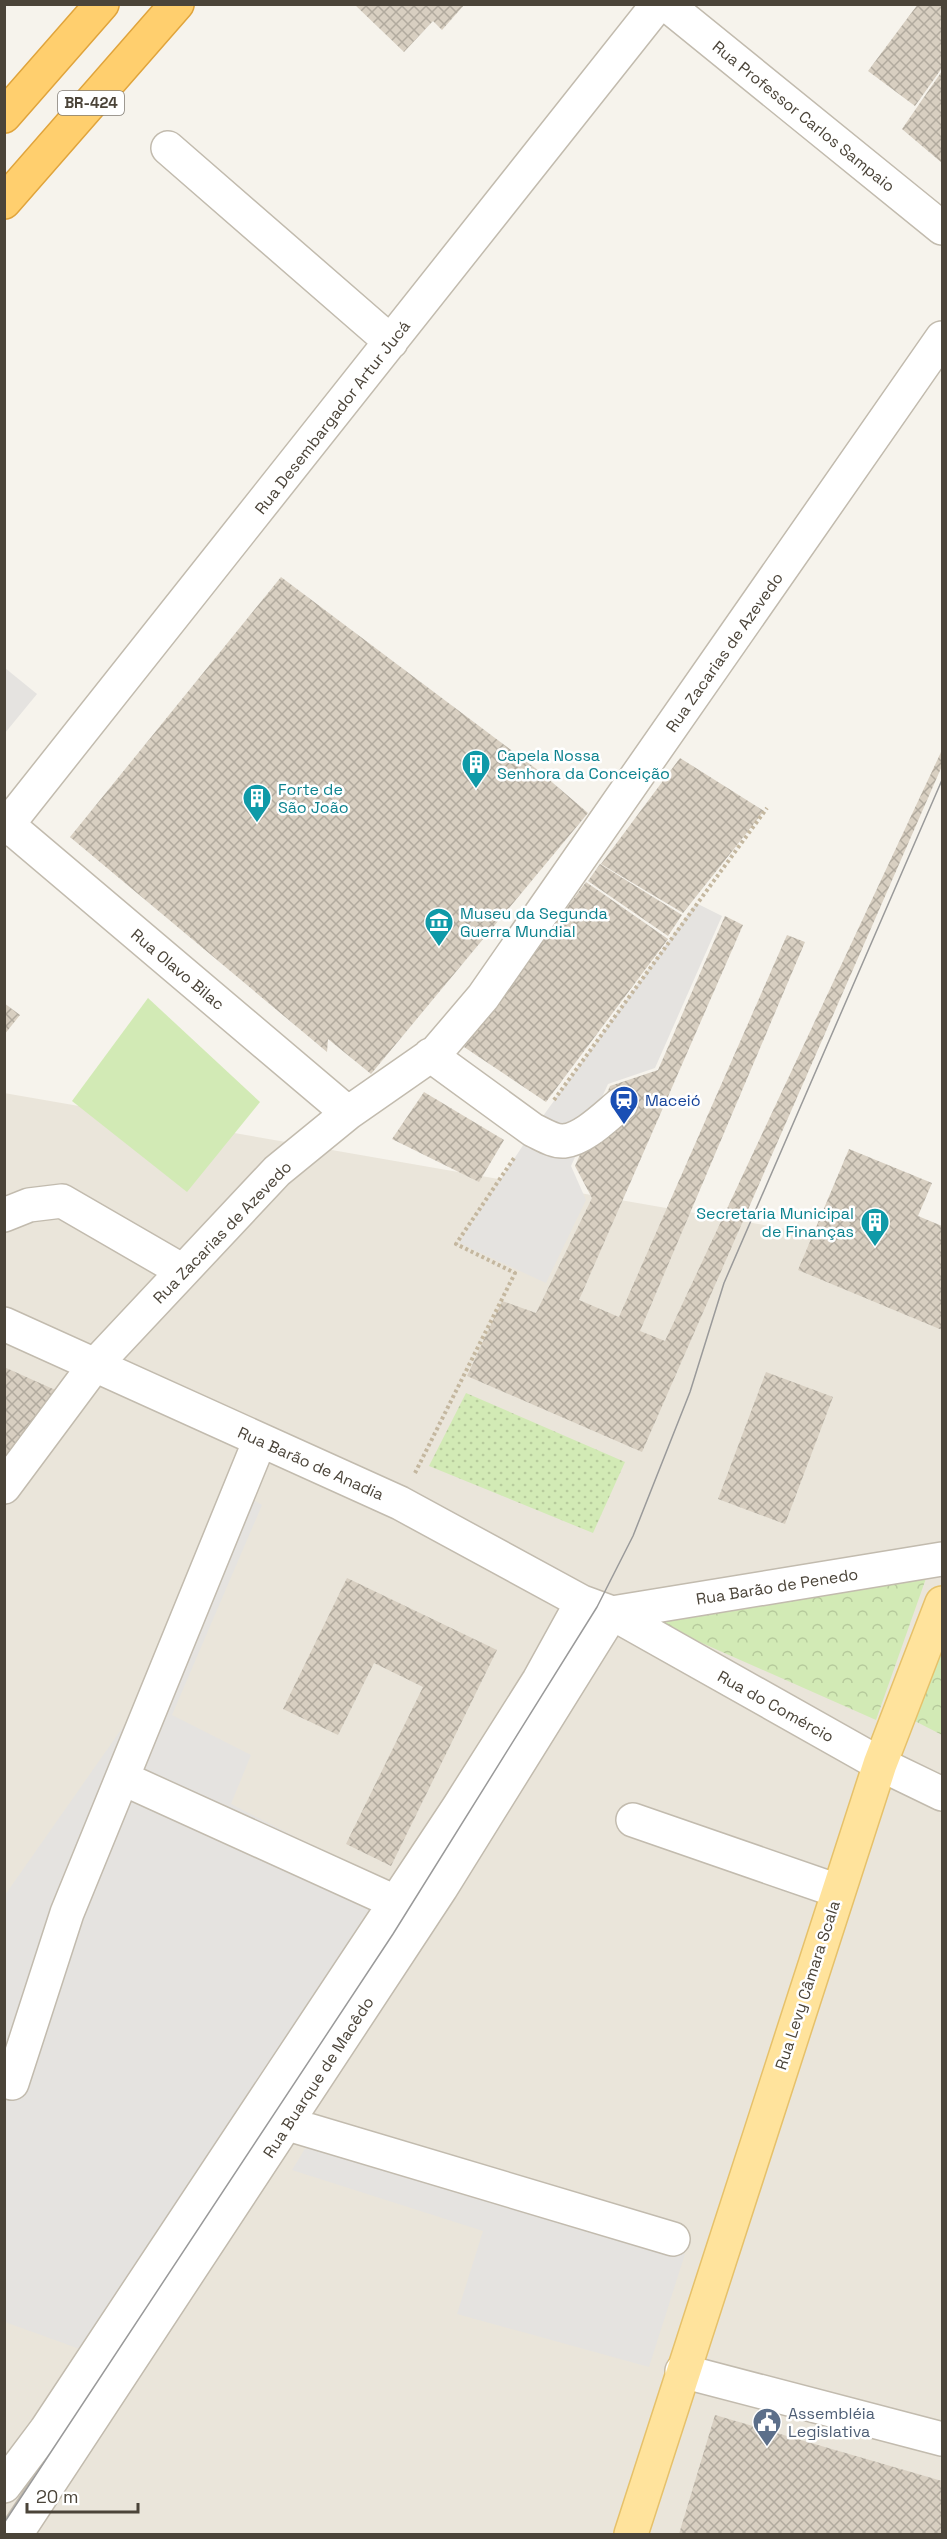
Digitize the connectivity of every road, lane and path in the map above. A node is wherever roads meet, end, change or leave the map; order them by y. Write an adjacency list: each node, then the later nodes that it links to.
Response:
1 (102, 4): 5 (highway, BR-424)
2 (177, 4): 7 (highway, BR-424)
3 (657, 4): 10 (street, Rua Desembargador Artur Jucá)
4 (666, 4): 8 (street, Rua Professor Carlos Sampaio)
5 (4, 116)
6 (168, 148): 10 (street)
7 (4, 202)
8 (942, 228)
9 (942, 338): 12 (street, Rua Zacarias de Azevedo)
10 (391, 342): 11 (street, Rua Desembargador Artur Jucá)
11 (6, 827): 14 (street, Rua Olavo Bilac)
12 (430, 1055): 13 (street); 14 (street, Rua Zacarias de Azevedo)
13 (621, 1104)
14 (348, 1113): 16 (street, Rua Zacarias de Azevedo)
15 (4, 1215): 16 (street)
16 (183, 1271): 18 (street, Rua Zacarias de Azevedo)
17 (4, 1324): 18 (street, Rua Barão de Anadia)
18 (94, 1366): 19 (street, Rua Barão de Anadia); 20 (street, Rua Zacarias de Azevedo)
19 (260, 1440): 23 (street, Rua Barão de Anadia); 25 (street)
20 (4, 1487)
21 (942, 1559): 23 (street, Rua Barão de Penedo)
22 (942, 1603): 24 (main road, Rua Levy Câmara Scala)
23 (597, 1608): 24 (street, Rua do Comércio); 29 (street, Rua Buarque de Macêdo); 31 (street, Rua Buarque de Macêdo)
24 (880, 1764): 26 (street, Rua do Comércio); 28 (main road, Rua Levy Câmara Scala)
25 (122, 1778): 29 (street); 30 (street)
26 (942, 1794)
27 (633, 1820): 28 (street)
28 (838, 1891): 33 (main road, Rua Levy Câmara Scala)
29 (395, 1902): 35 (street, Rua Buarque de Macêdo)
30 (12, 2083)
31 (288, 2124): 32 (street); 36 (street, Rua Buarque de Macêdo)
32 (673, 2239)
33 (682, 2371): 34 (street); 37 (main road, Rua Levy Câmara Scala)
34 (942, 2439)
35 (4, 2486)
36 (16, 2535)
37 (631, 2535)

